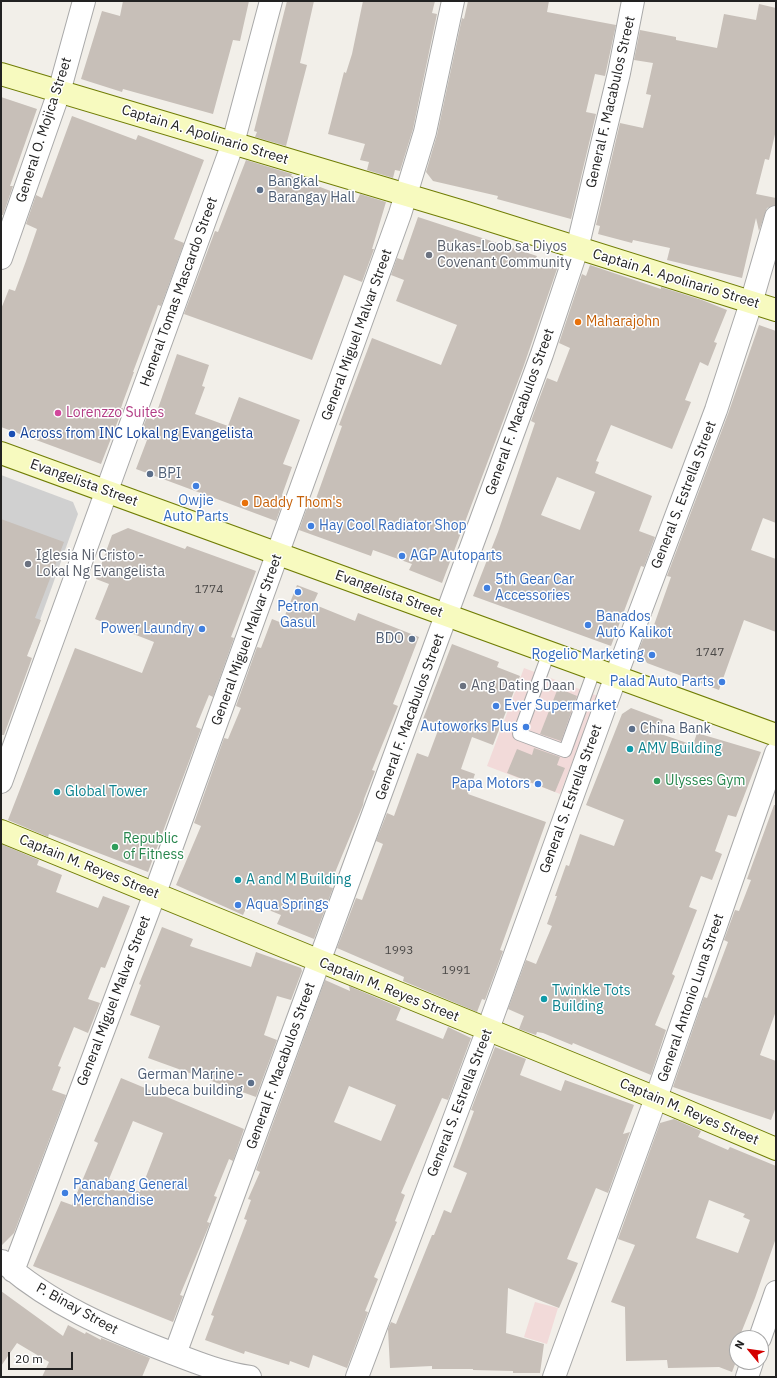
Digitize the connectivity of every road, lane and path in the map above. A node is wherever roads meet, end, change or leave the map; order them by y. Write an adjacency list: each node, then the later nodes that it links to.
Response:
1 (84, 1): 6 (street, General O. Mojica Street)
2 (270, 1): 7 (street, Heneral Tomas Mascardo Street)
3 (452, 1): 8 (street, General Miguel Malvar Street)
4 (633, 1): 10 (street, General F. Macabulos Street)
5 (1, 74): 6 (street, Captain A. Apolinario Street)
6 (59, 92): 7 (street, Captain A. Apolinario Street); 11 (street, General O. Mojica Street)
7 (233, 143): 8 (street, Captain A. Apolinario Street); 15 (street, Heneral Tomas Mascardo Street)
8 (406, 196): 10 (street, Captain A. Apolinario Street); 16 (street, General Miguel Malvar Street)
9 (776, 217): 12 (street, General S. Estrella Street)
10 (577, 249): 12 (street, Captain A. Apolinario Street); 17 (street, General F. Macabulos Street)
11 (1, 258)
12 (751, 303): 13 (street, Captain A. Apolinario Street); 20 (street, General S. Estrella Street)
13 (776, 310)
14 (1, 453): 15 (street, Evangelista Street)
15 (106, 491): 16 (street, Evangelista Street); 23 (street, Heneral Tomas Mascardo Street)
16 (278, 554): 17 (street, Evangelista Street); 25 (street, General Miguel Malvar Street)
17 (447, 614): 18 (street, Evangelista Street); 26 (street, General F. Macabulos Street)
18 (549, 652): 19 (street, Evangelista Street); 19 (lane)
19 (595, 668): 20 (street, Evangelista Street)
20 (616, 676): 21 (street, Evangelista Street); 27 (street, General S. Estrella Street)
21 (776, 735)
22 (776, 753): 28 (street, General Antonio Luna Street)
23 (1, 782)
24 (1, 831): 25 (street, Captain M. Reyes Street)
25 (155, 894): 26 (street, Captain M. Reyes Street); 30 (street, General Miguel Malvar Street)
26 (320, 962): 27 (street, Captain M. Reyes Street); 33 (street, General F. Macabulos Street)
27 (488, 1029): 28 (street, Captain M. Reyes Street); 35 (street, General S. Estrella Street)
28 (656, 1098): 29 (street, Captain M. Reyes Street); 36 (street, General Antonio Luna Street)
29 (776, 1149)
30 (7, 1265): 33 (street, P. Binay Street)
31 (776, 1292): 32 (street)
32 (763, 1330)
33 (175, 1354): 34 (street, P. Binay Street)
34 (250, 1377)
35 (357, 1377)
36 (554, 1377)

